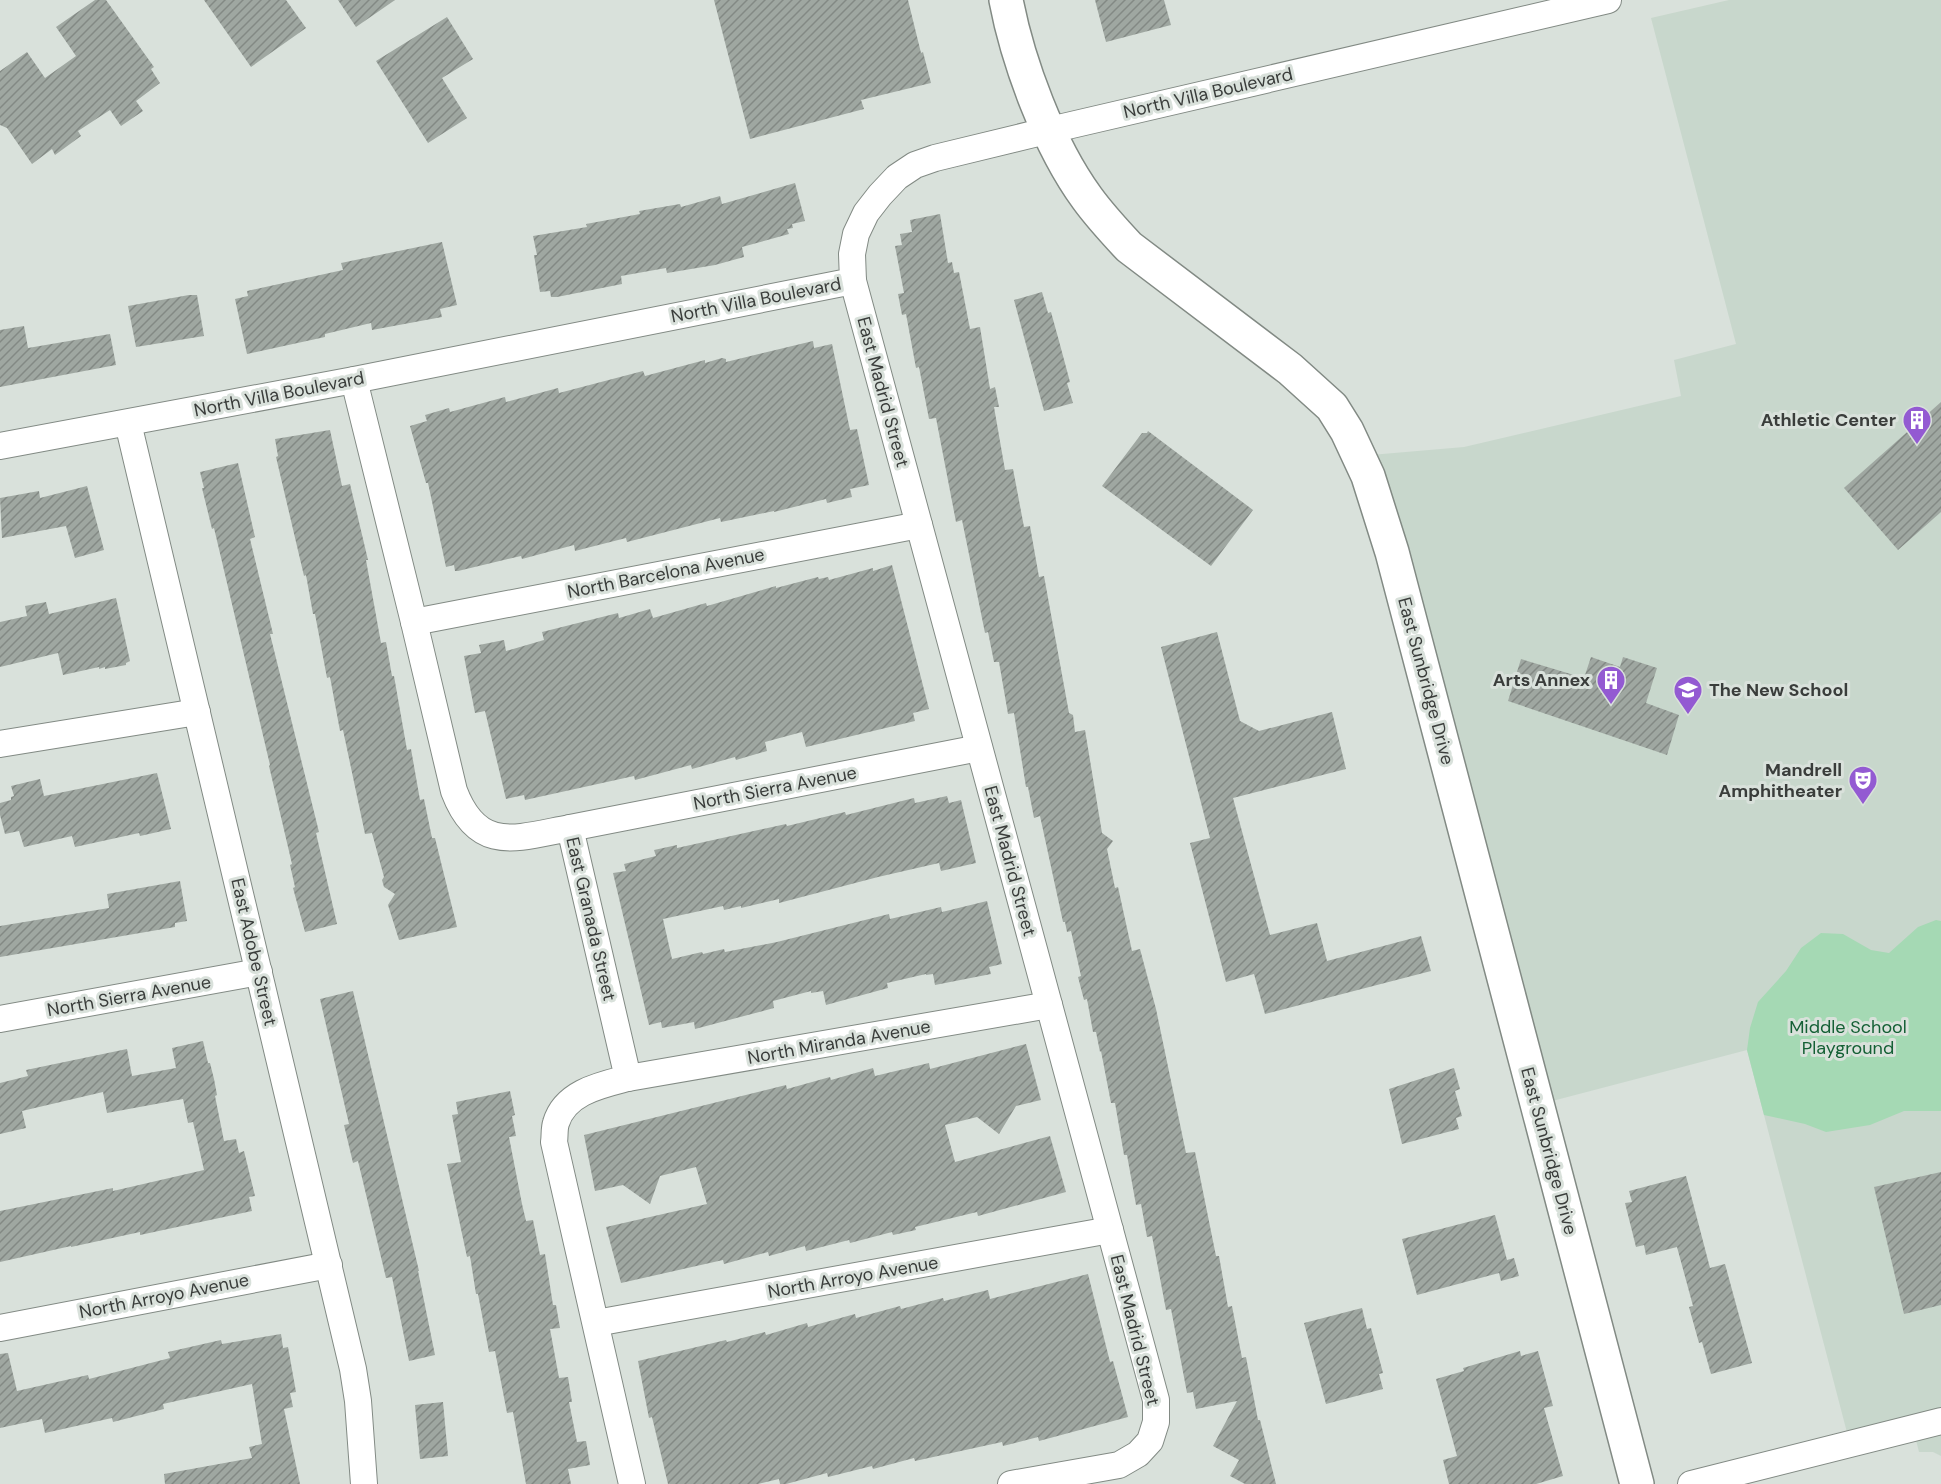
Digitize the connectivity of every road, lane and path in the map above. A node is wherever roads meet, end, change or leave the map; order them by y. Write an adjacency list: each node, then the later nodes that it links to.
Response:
1 (1006, 0): 3 (street, East Sunbridge Drive)
2 (1608, 0): 3 (street, North Villa Boulevard)
3 (1050, 130): 4 (street, North Villa Boulevard); 26 (street, East Sunbridge Drive)
4 (853, 281): 5 (street, North Villa Boulevard); 8 (street, East Madrid Street)
5 (354, 380): 6 (street, North Villa Boulevard); 9 (street, East Granada Street)
6 (128, 423): 7 (street, North Villa Boulevard); 10 (street, East Adobe Street)
7 (0, 446)
8 (919, 525): 9 (street, North Barcelona Avenue); 12 (street, East Madrid Street)
9 (414, 622): 13 (street, East Granada Street)
10 (197, 712): 11 (street); 14 (street, East Adobe Street)
11 (0, 744)
12 (979, 747): 13 (street, North Sierra Avenue); 15 (street, East Madrid Street)
13 (570, 828): 17 (street, East Granada Street)
14 (259, 972): 16 (street, North Sierra Avenue); 19 (street, East Adobe Street)
15 (1049, 1005): 17 (street, North Miranda Avenue); 18 (street, East Madrid Street)
16 (0, 1020)
17 (628, 1078): 20 (street)
18 (1110, 1230): 20 (street, North Arroyo Avenue); 25 (street, East Madrid Street)
19 (329, 1265): 21 (street, North Arroyo Avenue); 23 (street, East Adobe Street)
20 (596, 1323): 24 (street)
21 (0, 1328)
22 (1941, 1421): 27 (street)
23 (364, 1484)
24 (632, 1484)
25 (1011, 1484)
26 (1637, 1484)
27 (1691, 1484)

